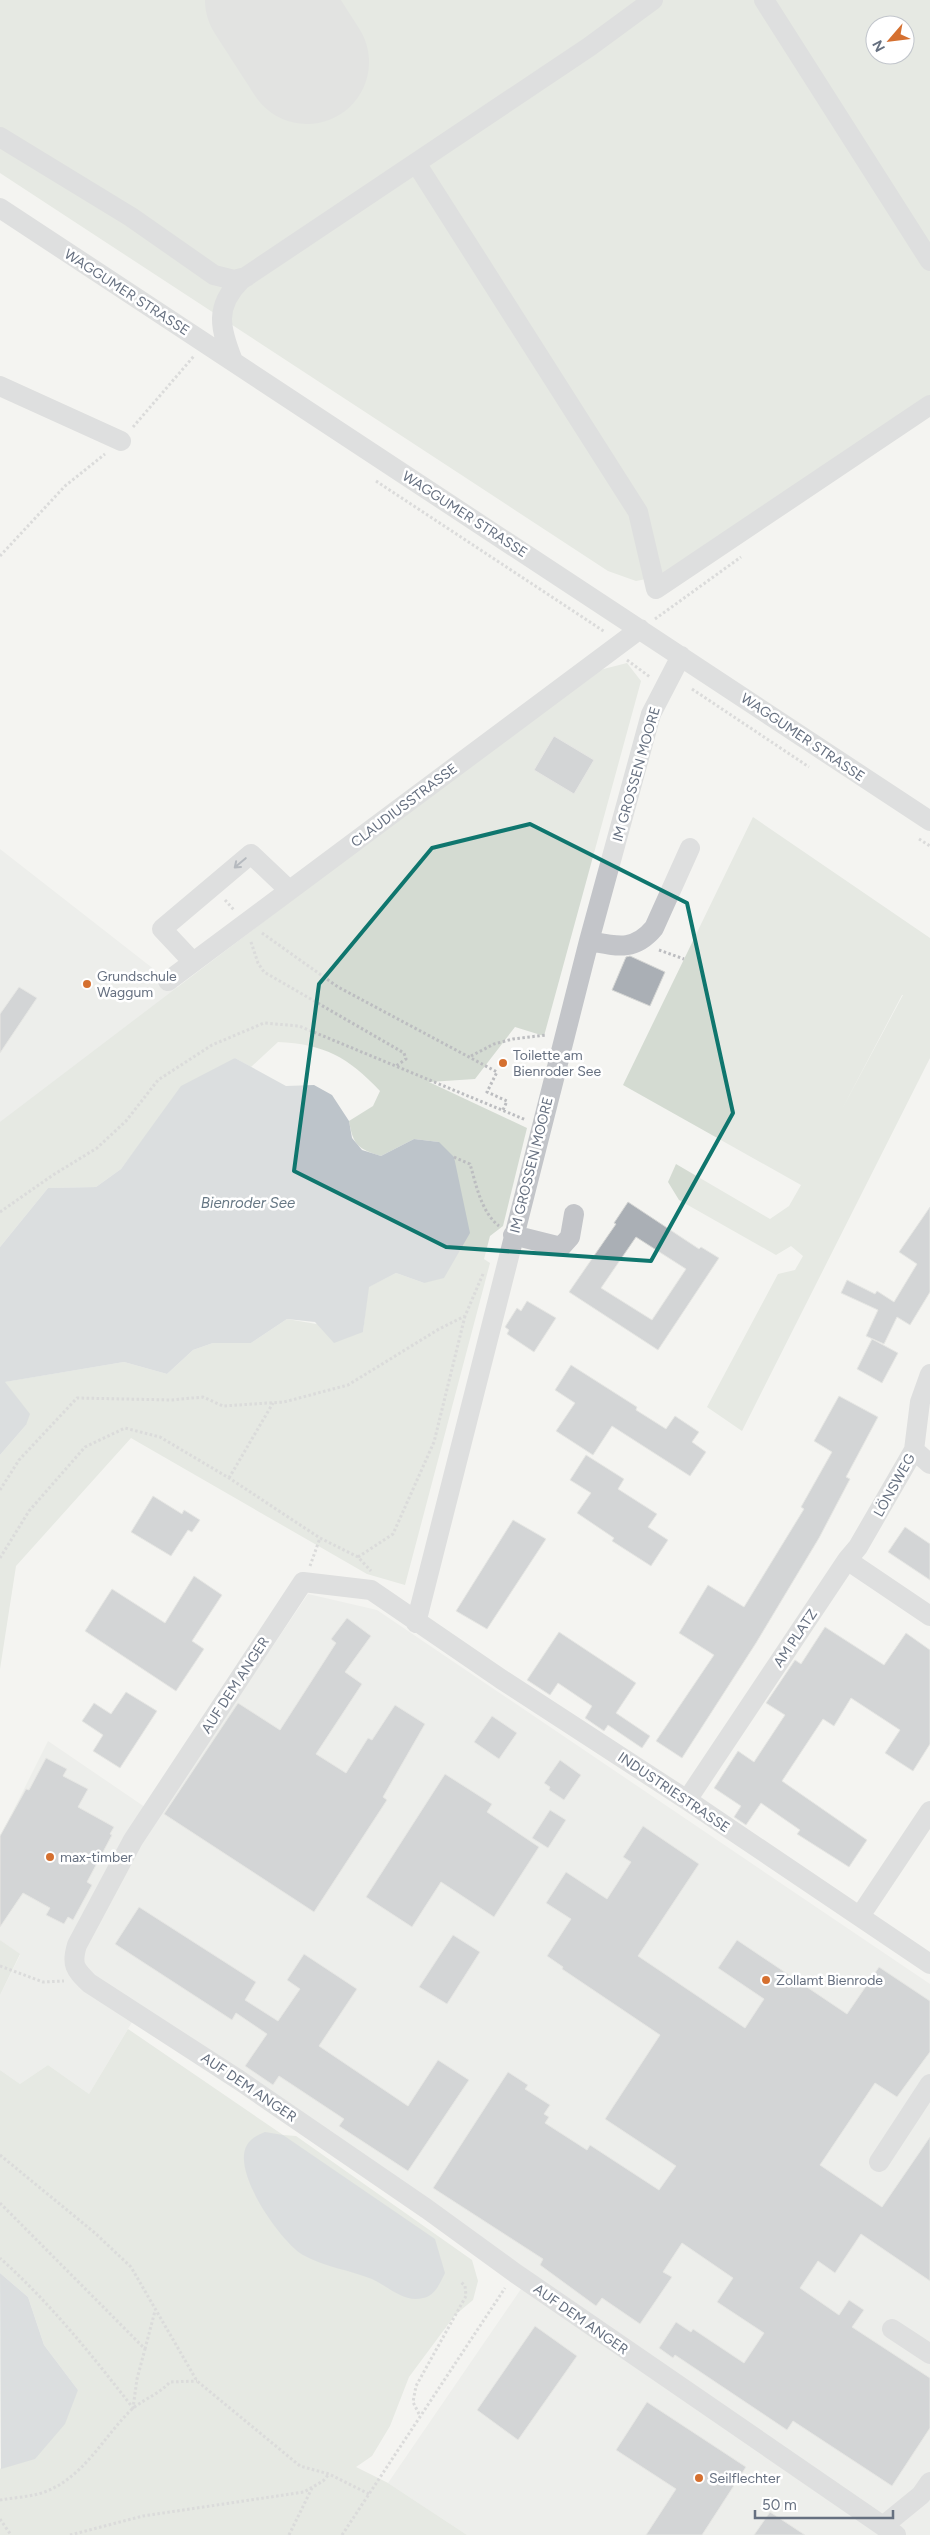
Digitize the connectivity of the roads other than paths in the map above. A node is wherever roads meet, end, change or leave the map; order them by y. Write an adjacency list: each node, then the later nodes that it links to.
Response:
1 (653, 0): 4 (street)
2 (764, 0): 6 (street)
3 (0, 137): 7 (street)
4 (416, 163): 7 (street); 10 (street)
5 (0, 208): 8 (street, WAGGUMER STRASSE)
6 (930, 261)
7 (246, 277): 8 (street)
8 (233, 361): 12 (street, WAGGUMER STRASSE)
9 (0, 386): 11 (street)
10 (930, 406)
11 (121, 440)
12 (640, 629): 13 (street, WAGGUMER STRASSE); 16 (street, CLAUDIUSSTRASSE)
13 (681, 656): 14 (street, WAGGUMER STRASSE); 17 (street, IM GROSSEN MOORE)
14 (930, 822)
15 (690, 848): 17 (street)
16 (289, 890): 18 (street, CLAUDIUSSTRASSE); 18 (street, one-way to 18)
17 (589, 941): 21 (street, IM GROSSEN MOORE)
18 (193, 962): 19 (street, CLAUDIUSSTRASSE)
19 (168, 981)
20 (574, 1214): 21 (street)
21 (513, 1236): 27 (street, IM GROSSEN MOORE)
22 (930, 1374): 23 (street, LÖNSWEG)
23 (914, 1450): 24 (street); 25 (street, LÖNSWEG)
24 (930, 1464)
25 (847, 1560): 26 (street); 28 (street, AM PLATZ)
26 (930, 1616)
27 (416, 1622): 28 (street, INDUSTRIESTRASSE); 37 (street, AUF DEM ANGER)
28 (687, 1800): 30 (street, INDUSTRIESTRASSE)
29 (930, 1811): 30 (street)
30 (860, 1916): 31 (street, INDUSTRIESTRASSE)
31 (930, 1964)
32 (930, 2084): 33 (street)
33 (879, 2162)
34 (892, 2329): 35 (street)
35 (930, 2354)
36 (930, 2482): 37 (street)
37 (890, 2531)

